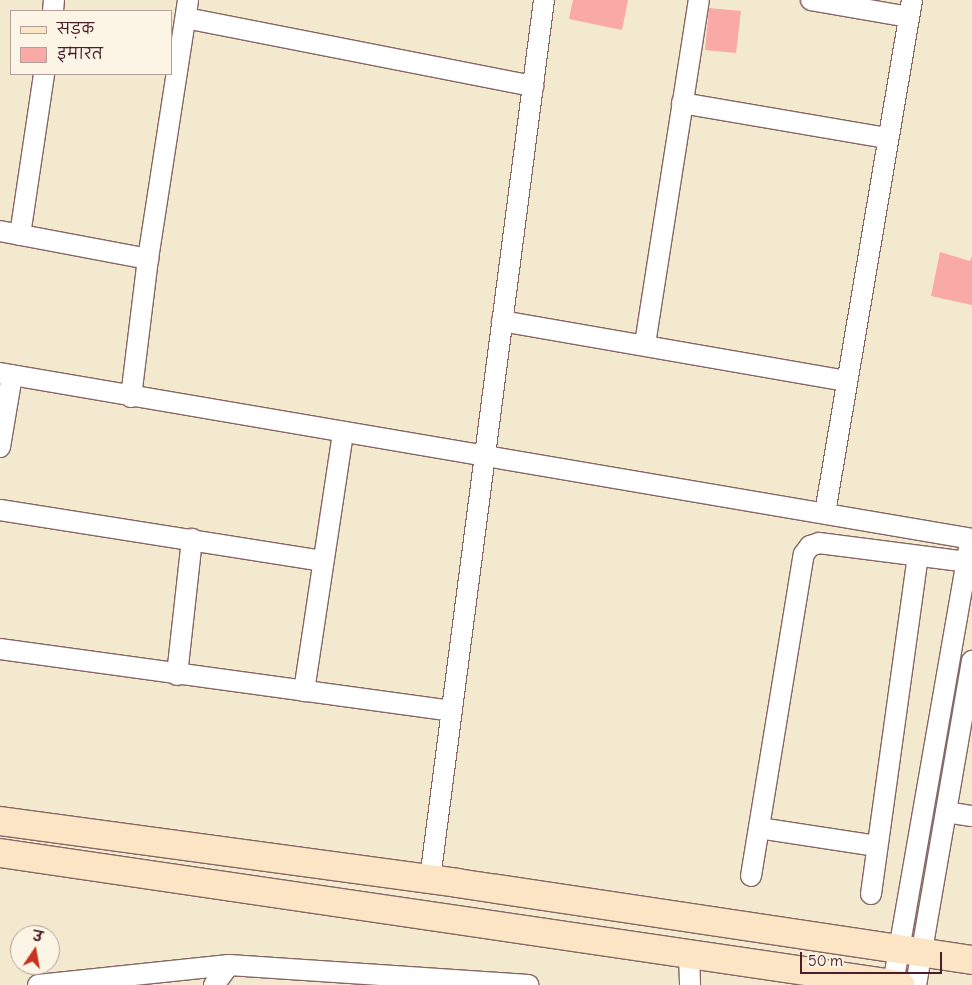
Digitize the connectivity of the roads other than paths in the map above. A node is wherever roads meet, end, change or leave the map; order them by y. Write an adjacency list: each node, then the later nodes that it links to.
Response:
1 (544, 0): 7 (street)
2 (698, 0): 8 (street)
3 (811, 0): 4 (street)
4 (910, 8): 9 (street)
5 (187, 9): 7 (street); 12 (street)
6 (44, 75): 11 (street)
7 (533, 86): 13 (street)
8 (682, 103): 9 (street); 14 (street)
9 (886, 138): 16 (street)
10 (0, 231): 11 (street)
11 (20, 235): 12 (street)
12 (148, 259): 17 (street)
13 (502, 321): 14 (street); 20 (street)
14 (645, 344): 16 (street)
15 (6, 374): 17 (street); 19 (street)
16 (846, 380): 22 (street)
17 (131, 397): 18 (street)
18 (343, 432): 20 (street); 26 (street)
19 (0, 447)
20 (487, 454): 22 (street); 32 (street)
21 (0, 510): 24 (street)
22 (825, 514): 23 (street)
23 (971, 536): 27 (street)
24 (192, 539): 26 (street); 30 (street)
25 (918, 556): 27 (street); 36 (street); 37 (street)
26 (322, 560): 31 (street)
27 (967, 562): 42 (street)
28 (0, 649): 30 (street)
29 (972, 661): 33 (street)
30 (177, 675): 31 (street)
31 (304, 691): 32 (street)
32 (451, 711): 40 (street)
33 (946, 812): 34 (street); 42 (street)
34 (972, 816)
35 (0, 821): 40 (main road)
36 (759, 828): 37 (street); 39 (street)
37 (877, 846): 41 (street)
38 (0, 853): 43 (main road)
39 (751, 876)
40 (430, 879): 42 (main road)
41 (871, 894)
42 (909, 949): 44 (main road); 51 (street)
43 (689, 954): 50 (street); 51 (main road)
44 (972, 960)
45 (229, 966): 46 (street); 47 (street); 48 (street)
46 (378, 979): 49 (street)
47 (38, 985)
48 (214, 985)
49 (528, 985)
50 (690, 985)
51 (903, 985)

